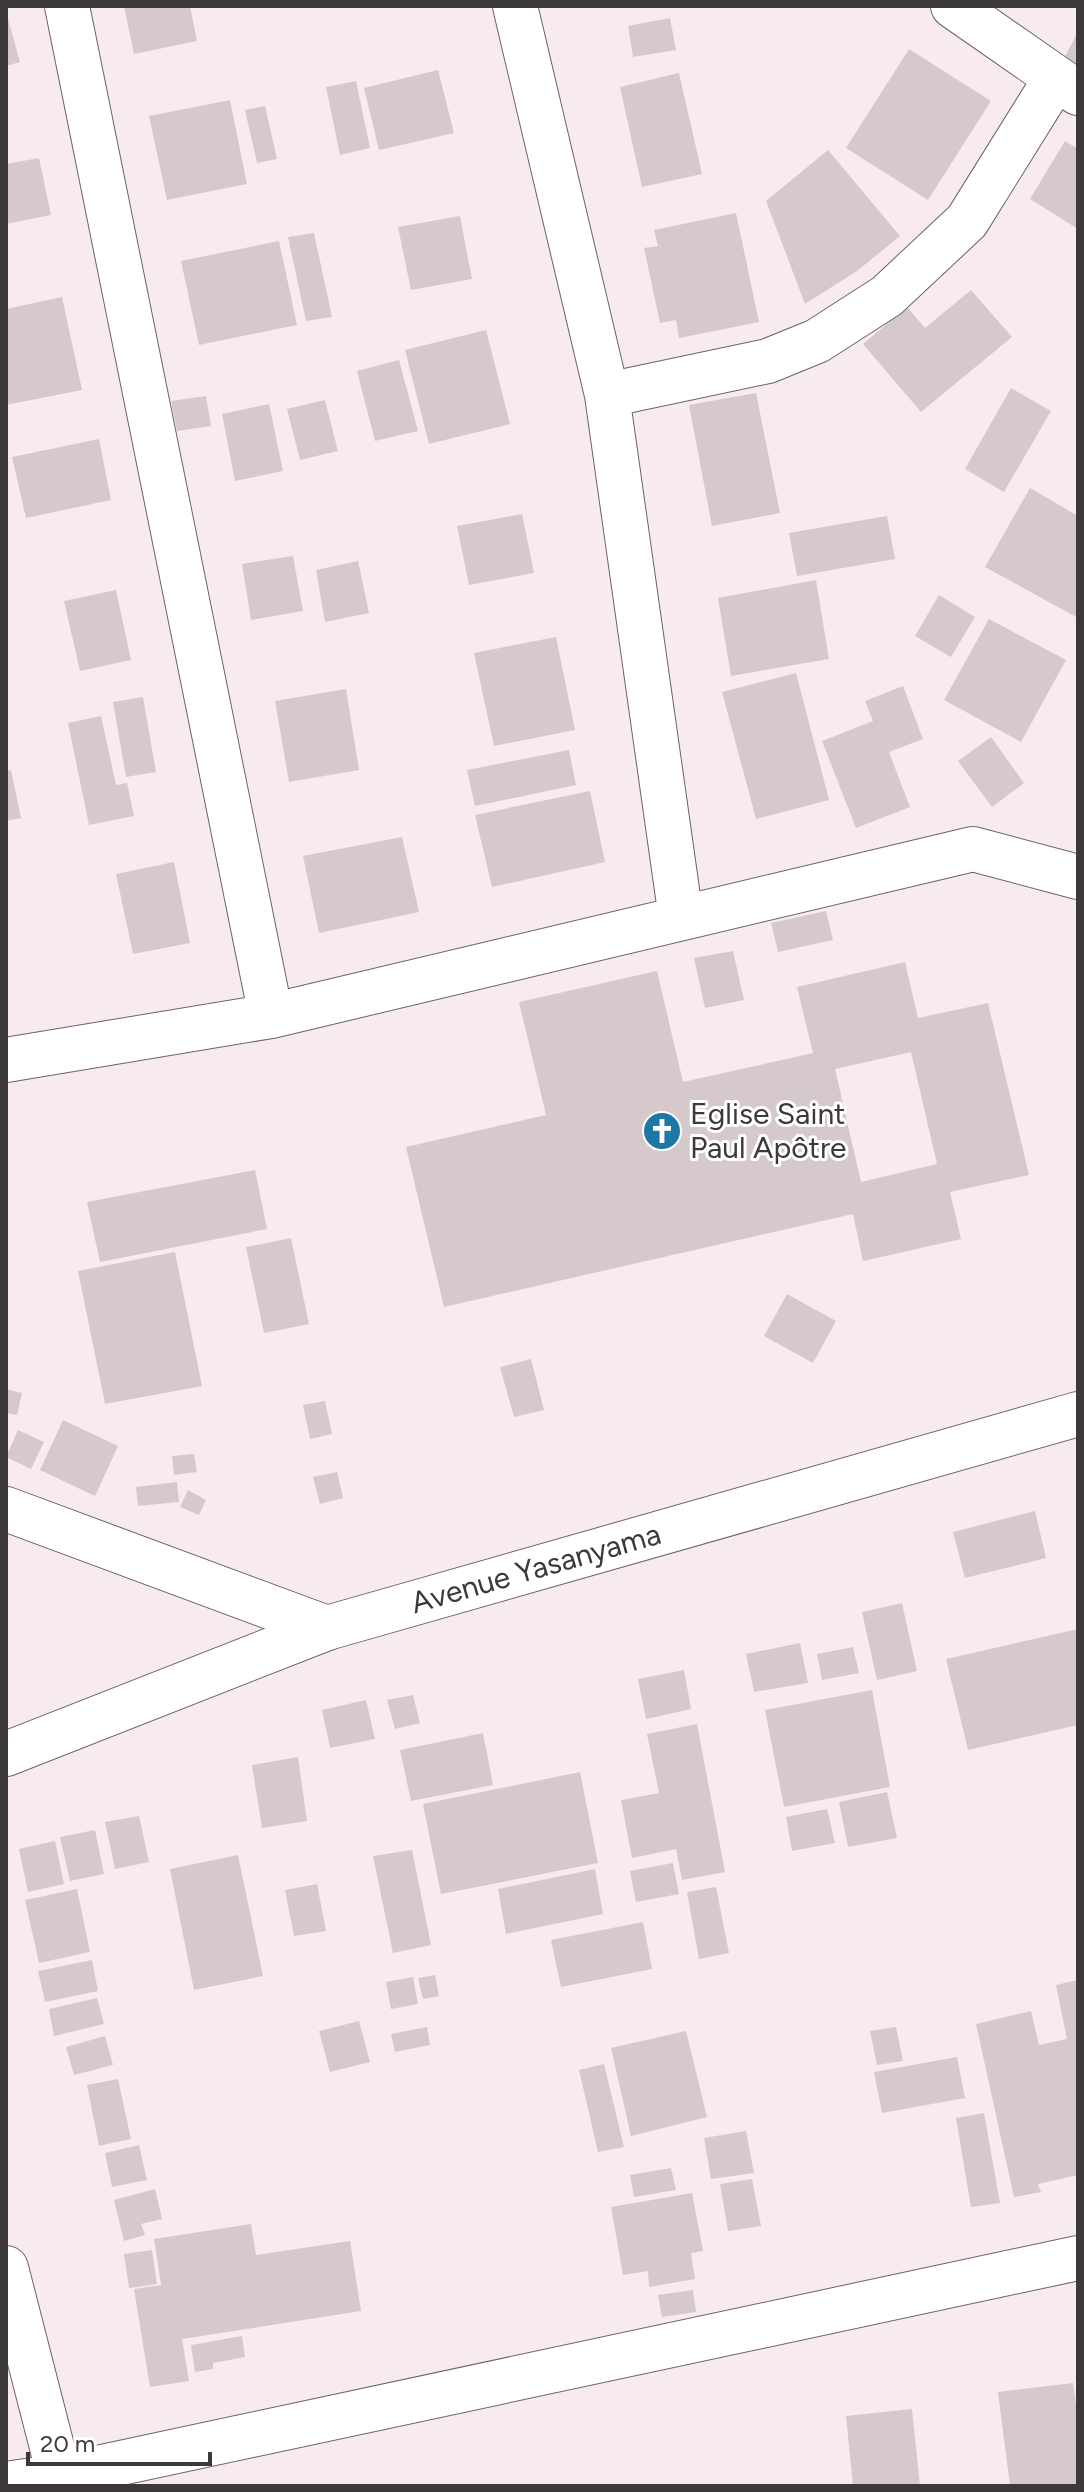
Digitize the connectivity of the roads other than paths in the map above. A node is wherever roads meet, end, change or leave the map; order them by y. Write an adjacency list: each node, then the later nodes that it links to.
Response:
1 (67, 6): 8 (street)
2 (515, 6): 5 (street)
3 (953, 6): 4 (street)
4 (1067, 85): 5 (street)
5 (607, 395): 7 (street)
6 (1078, 877): 7 (street)
7 (681, 918): 8 (street)
8 (271, 1016): 9 (street)
9 (6, 1060)
10 (1078, 1414): 12 (street, Avenue Yasanyama)
11 (6, 1509): 12 (street)
12 (327, 1628): 13 (street, Avenue Yasanyama)
13 (6, 1754)
14 (1078, 2258): 16 (street)
15 (6, 2268): 16 (street)
16 (61, 2481): 17 (street)
17 (6, 2484)

